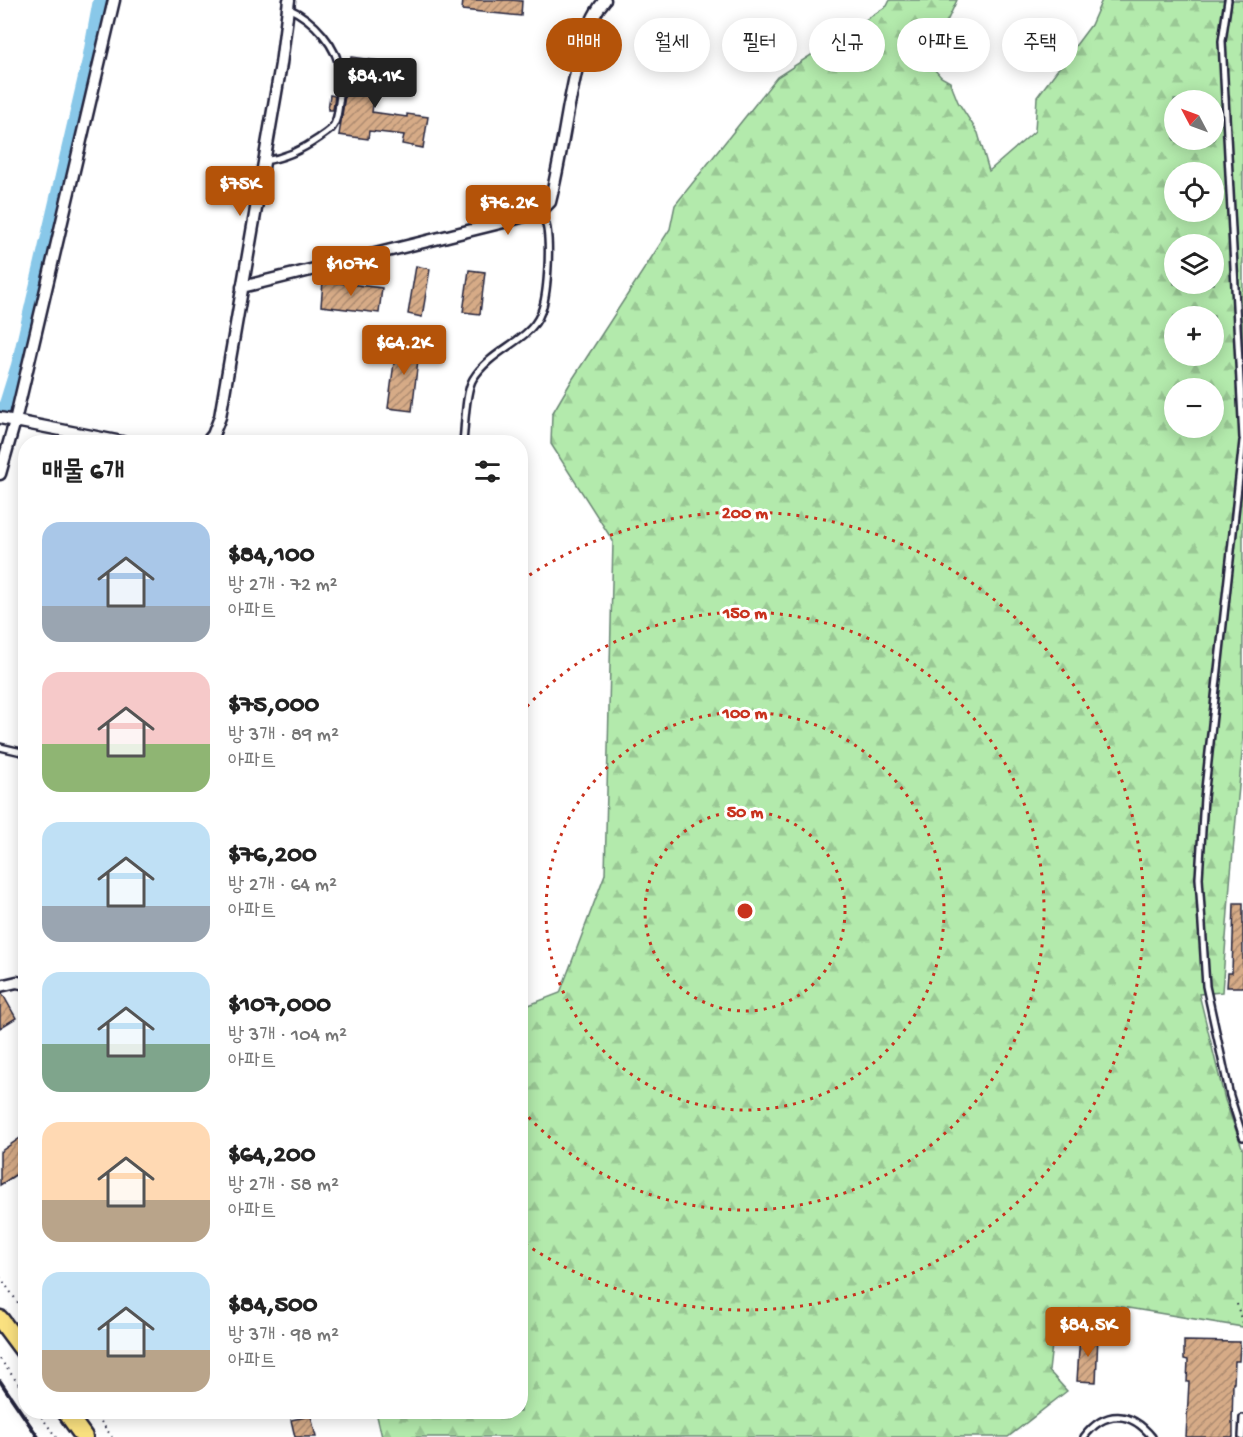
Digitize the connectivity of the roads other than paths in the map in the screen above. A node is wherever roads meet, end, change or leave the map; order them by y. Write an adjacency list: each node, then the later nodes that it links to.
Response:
1 (114, 0): 9 (street)
2 (605, 0): 6 (street)
3 (1228, 0): 13 (lane)
4 (288, 4): 5 (street); 5 (lane)
5 (264, 161): 7 (street)
6 (541, 211): 7 (street); 12 (lane)
7 (242, 287): 11 (street)
8 (0, 418): 9 (street)
9 (15, 421): 10 (street); 14 (street)
10 (86, 435)
11 (213, 435)
12 (464, 435)
13 (1243, 440): 19 (lane)
14 (0, 474)
15 (0, 747): 16 (lane)
16 (18, 751)
17 (18, 982): 18 (street)
18 (0, 986)
19 (1243, 1137)
20 (0, 1319): 21 (main road)
21 (18, 1343)
22 (1243, 1418): 27 (lane)
23 (71, 1419): 24 (main road)
24 (84, 1437)
25 (1084, 1437): 26 (lane)
26 (1152, 1437)
27 (1242, 1437)

